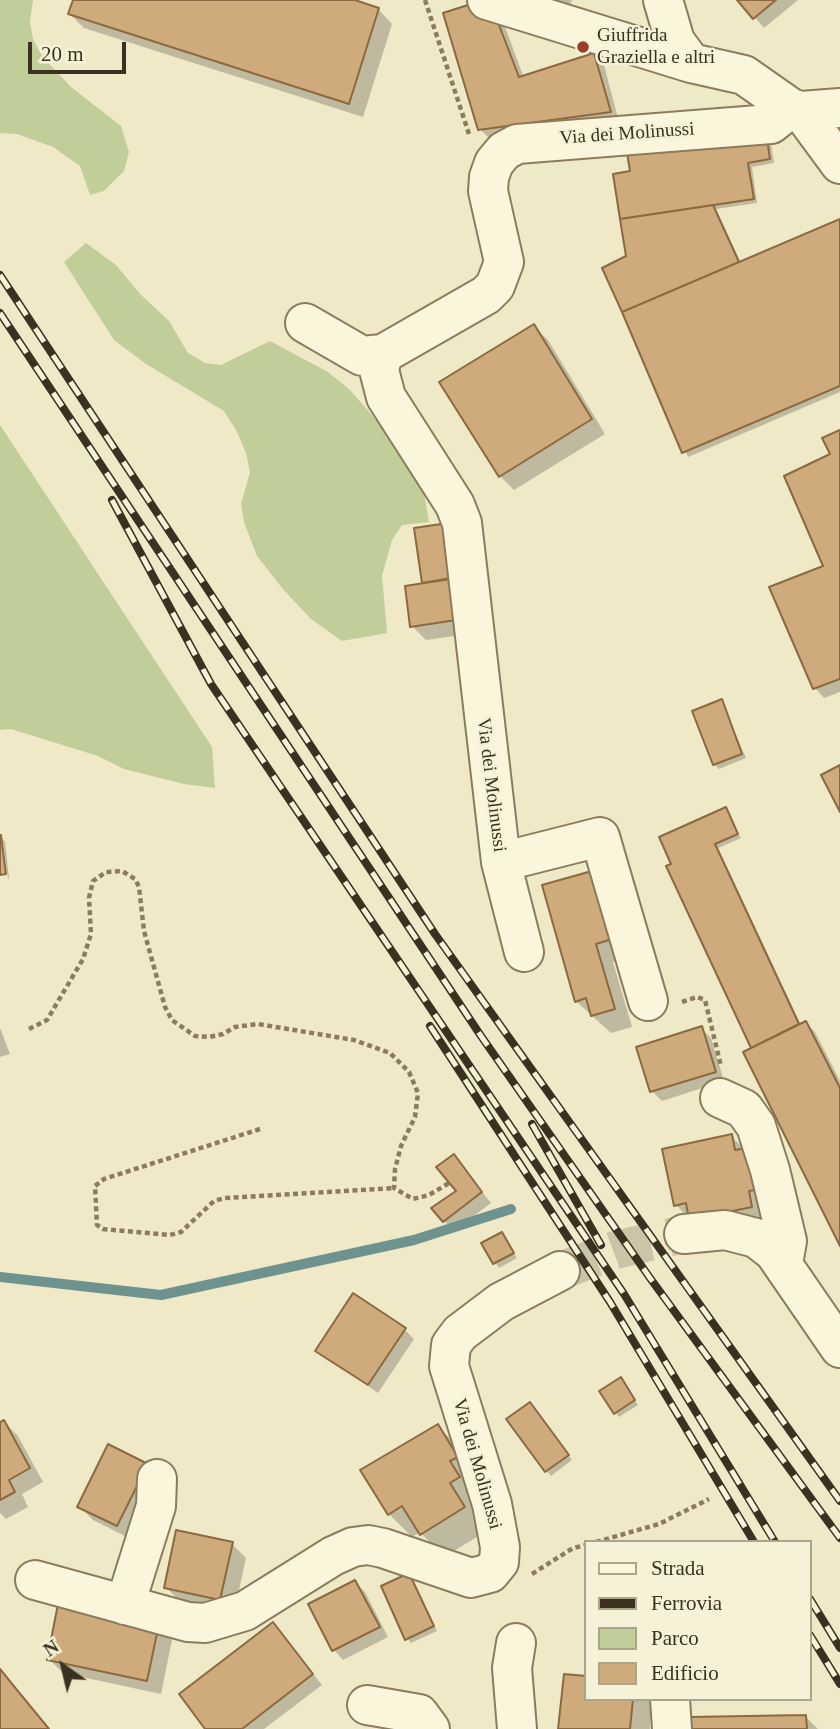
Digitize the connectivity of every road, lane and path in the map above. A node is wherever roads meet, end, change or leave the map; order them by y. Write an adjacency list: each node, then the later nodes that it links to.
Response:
1 (425, 0): 7 (path)
2 (487, 0): 4 (street)
3 (663, 0): 4 (street)
4 (691, 63): 6 (street)
5 (840, 108): 6 (street)
6 (796, 110): 8 (street); 10 (street, Via dei Molinussi)
7 (471, 140)
8 (840, 164)
9 (305, 323): 10 (street)
10 (383, 354): 11 (street, Via dei Molinussi)
11 (501, 862): 12 (street); 13 (street, Via dei Molinussi)
12 (524, 952)
13 (648, 1002): 15 (path)
14 (29, 1029): 18 (path)
15 (720, 1098): 20 (street)
16 (260, 1129): 18 (path)
17 (449, 1183): 18 (path)
18 (394, 1188)
19 (684, 1234): 20 (street)
20 (783, 1264): 22 (street)
21 (560, 1271): 27 (street, Via dei Molinussi)
22 (840, 1348)
23 (157, 1479): 27 (street)
24 (709, 1499): 25 (path)
25 (603, 1540)
26 (35, 1580): 27 (street, Via dei Molinussi)
27 (125, 1605)
28 (516, 1643): 32 (street)
29 (670, 1701): 33 (street)
30 (367, 1705): 31 (street)
31 (430, 1729)
32 (517, 1729)
33 (672, 1729)

